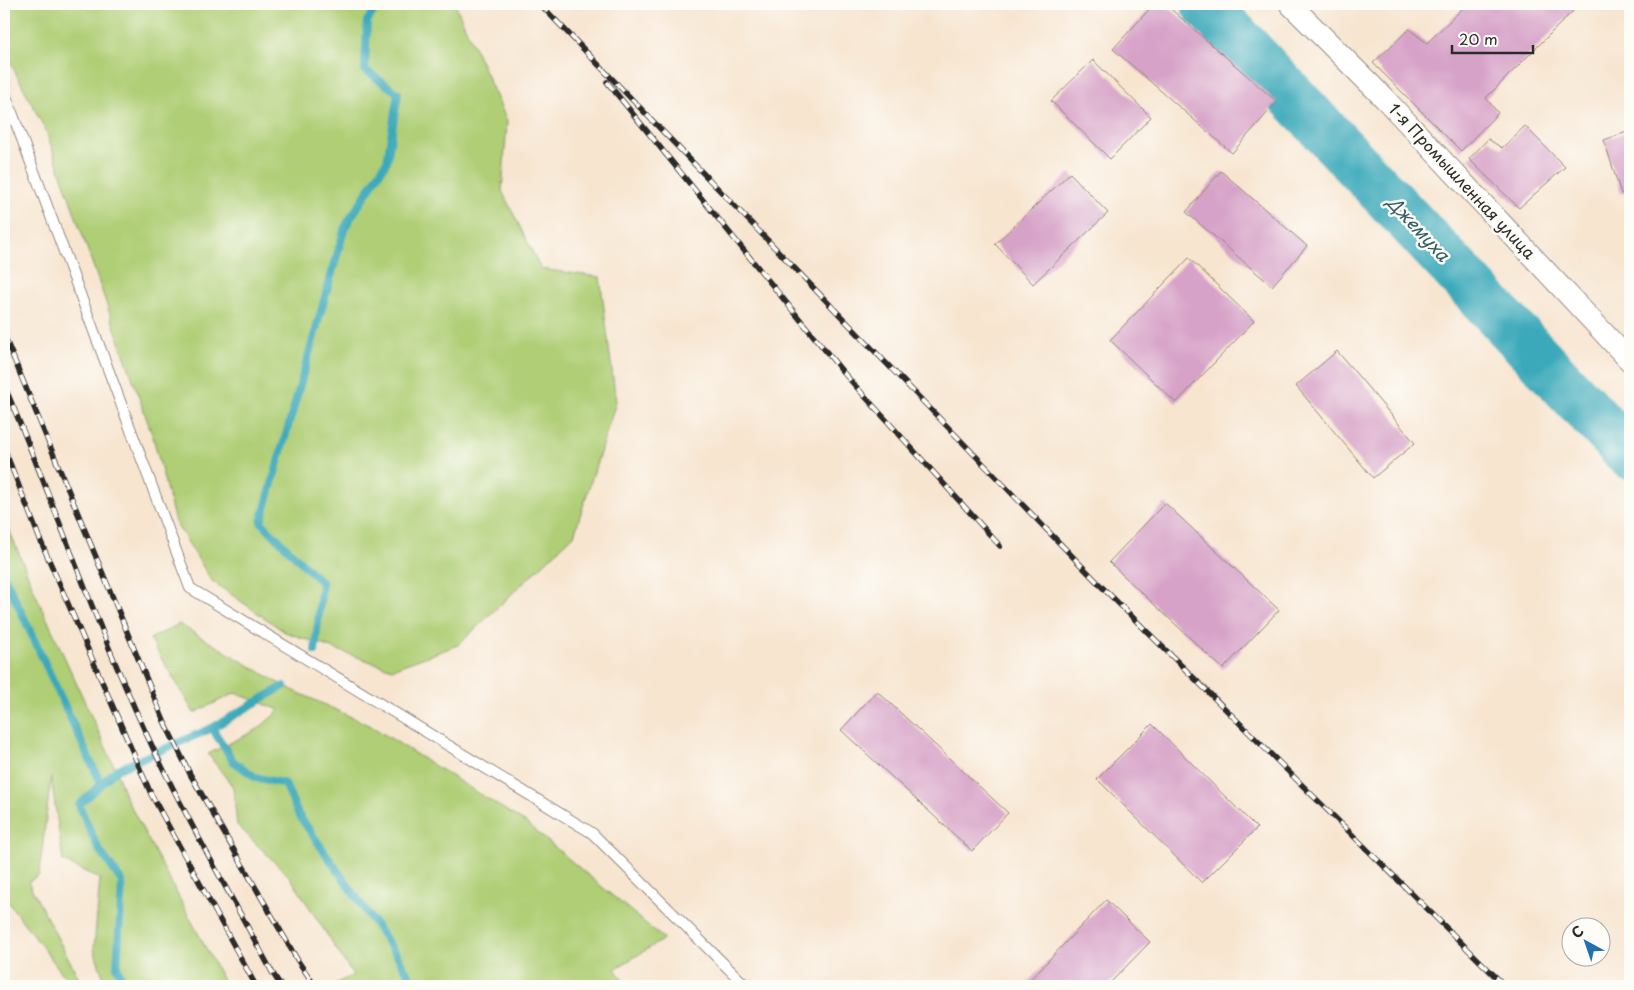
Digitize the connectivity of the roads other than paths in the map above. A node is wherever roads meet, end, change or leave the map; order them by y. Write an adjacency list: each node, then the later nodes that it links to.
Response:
1 (1290, 4): 3 (street, 1-я Промышленная улица)
2 (4, 91): 4 (lane)
3 (1630, 361)
4 (746, 986)

